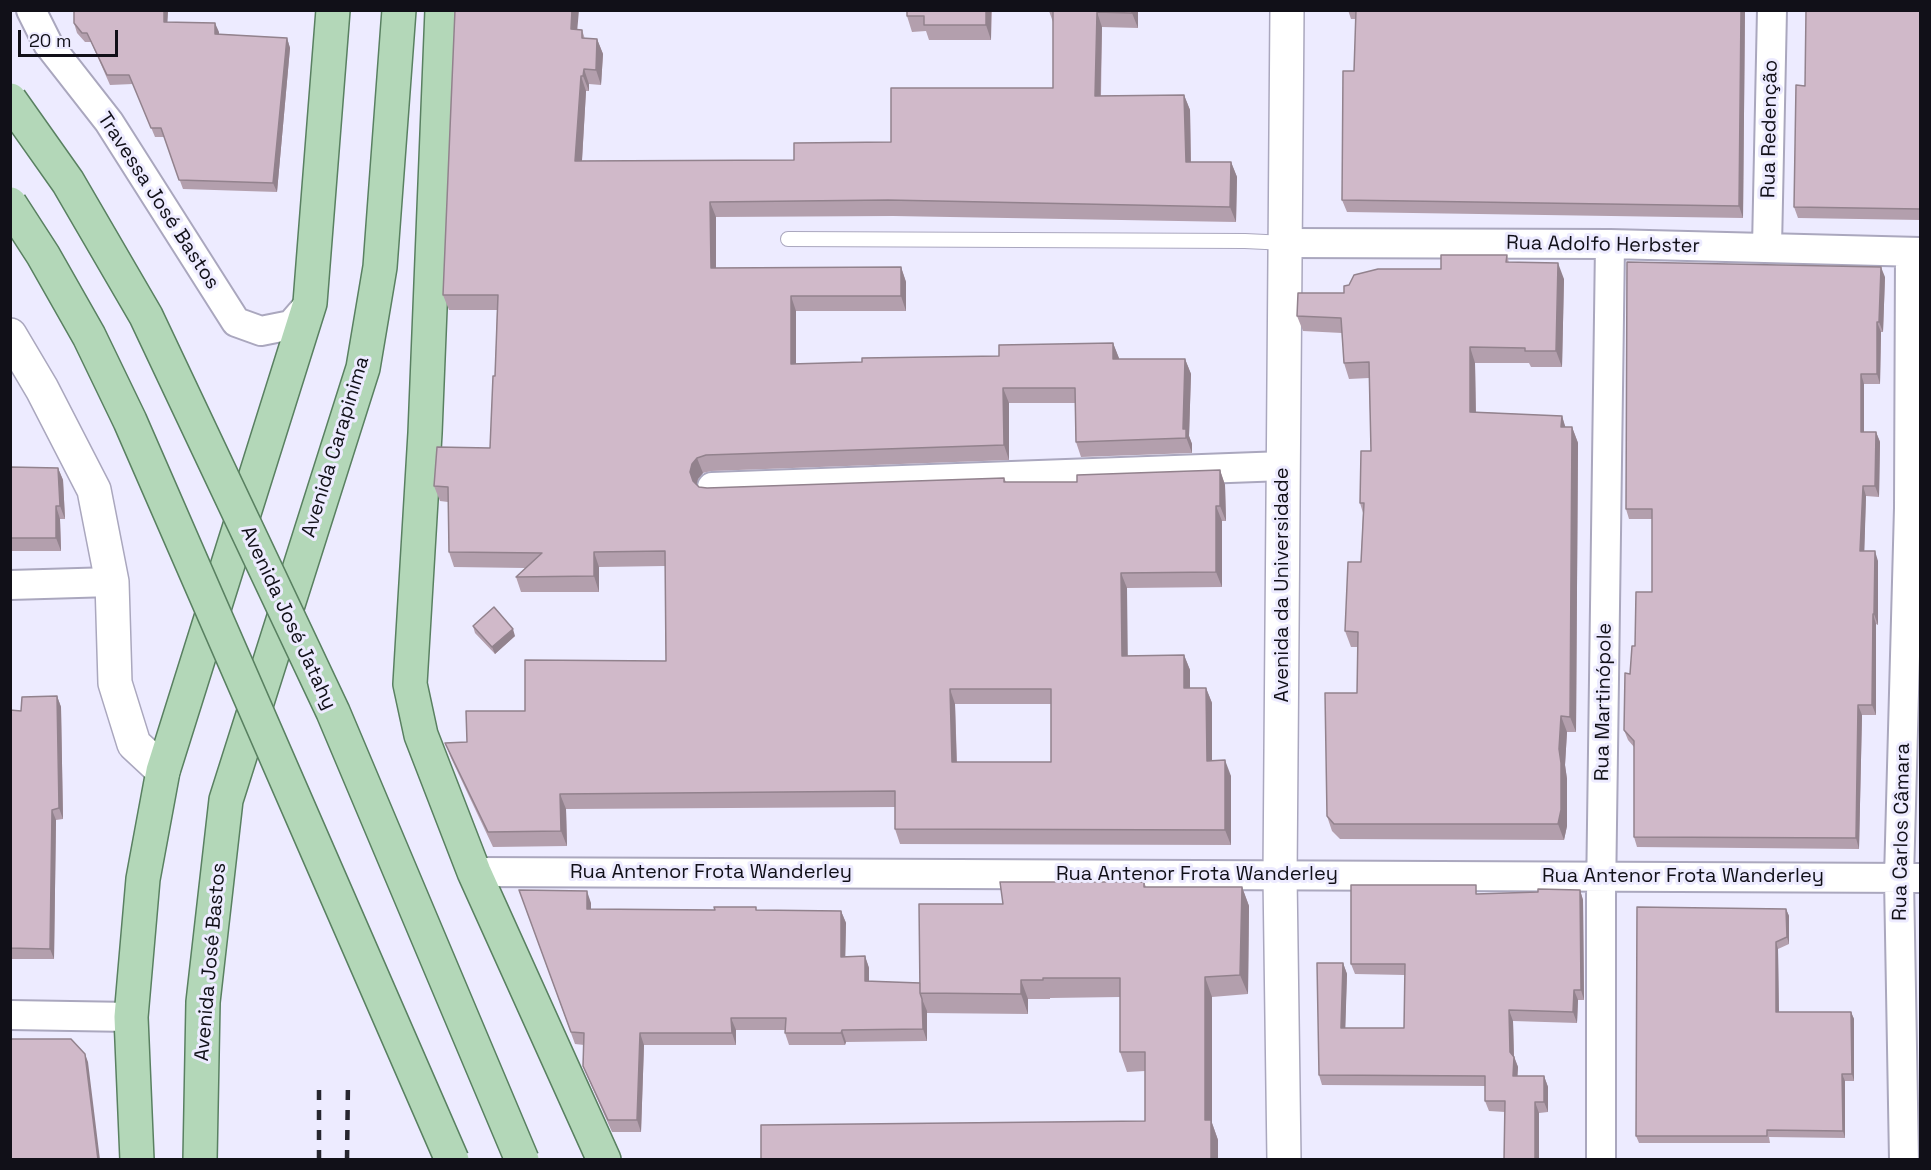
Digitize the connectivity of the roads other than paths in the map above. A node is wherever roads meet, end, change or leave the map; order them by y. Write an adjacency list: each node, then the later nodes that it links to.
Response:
1 (31, 10): 14 (street, Travessa José Bastos)
2 (333, 10): 14 (main road)
3 (399, 10): 21 (main road, Avenida Carapinima)
4 (442, 10): 22 (main road)
5 (1287, 10): 10 (main road, Avenida da Universidade)
6 (1772, 10): 12 (street, Rua Redenção)
7 (10, 100): 31 (main road, Avenida José Jatahy, bridge)
8 (10, 204): 30 (main road, bridge)
9 (788, 239): 10 (lane)
10 (1286, 243): 11 (street, Rua Adolfo Herbster); 16 (main road, Avenida da Universidade)
11 (1610, 244): 12 (street, Rua Adolfo Herbster); 24 (street, Rua Martinópole)
12 (1767, 247): 13 (street, Rua Adolfo Herbster)
13 (1915, 252): 25 (street, Rua Carlos Câmara)
14 (310, 303): 20 (main road)
15 (10, 335): 18 (main road)
16 (1284, 466): 17 (street); 23 (main road, Avenida da Universidade)
17 (712, 487)
18 (112, 582): 19 (street); 20 (main road)
19 (10, 585)
20 (163, 771): 27 (main road)
21 (226, 800): 29 (main road, Avenida José Bastos)
22 (474, 872): 23 (street, Rua Antenor Frota Wanderley); 32 (main road)
23 (1280, 876): 24 (street, Rua Antenor Frota Wanderley); 33 (main road, Avenida da Universidade)
24 (1602, 877): 25 (street, Rua Antenor Frota Wanderley); 34 (street, Rua Martinópole)
25 (1910, 878): 35 (street, Rua Carlos Câmara)
26 (10, 1015): 27 (street)
27 (131, 1017): 28 (main road)
28 (137, 1160)
29 (200, 1160)
30 (452, 1160)
31 (522, 1160)
32 (604, 1160)
33 (1284, 1160)
34 (1601, 1160)
35 (1904, 1160)

